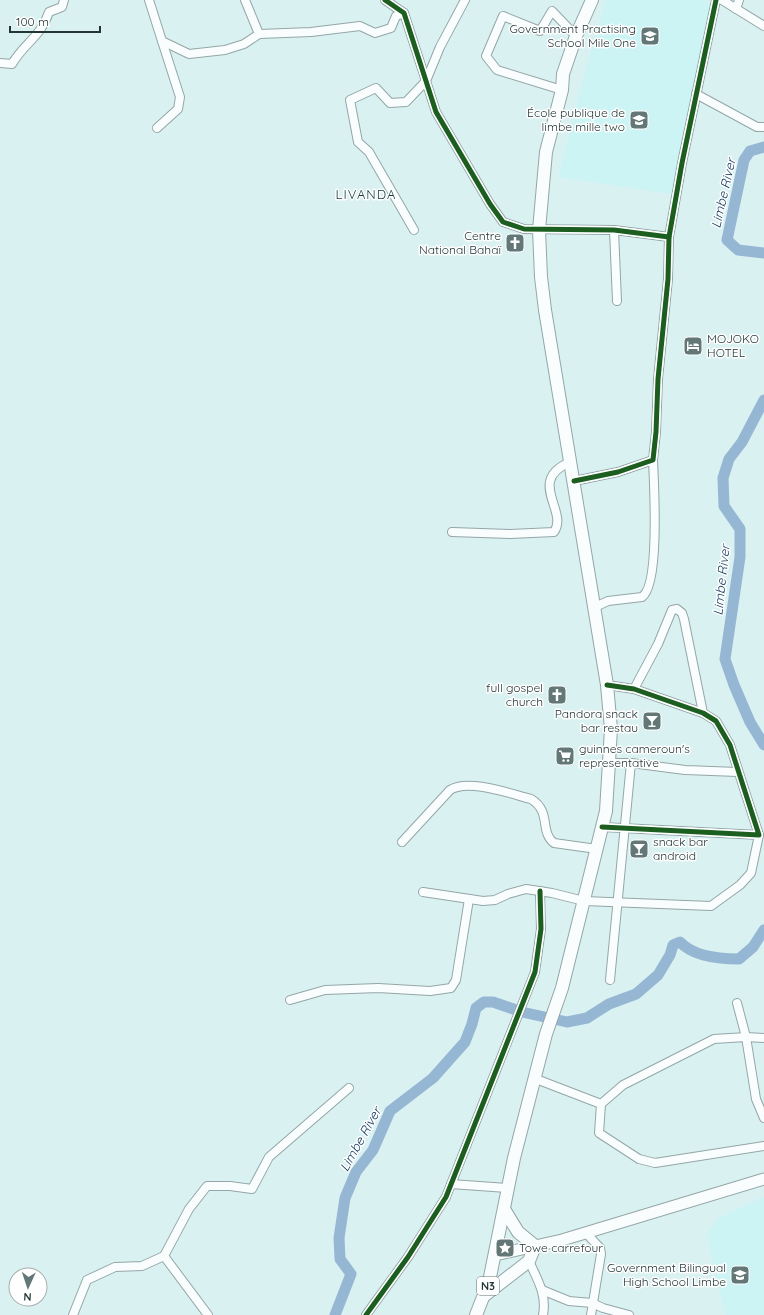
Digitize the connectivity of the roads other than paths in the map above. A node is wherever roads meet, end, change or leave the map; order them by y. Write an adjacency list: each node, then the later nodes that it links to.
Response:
1 (64, 0): 16 (street)
2 (149, 0): 15 (street)
3 (245, 0): 13 (street)
4 (385, 0): 11 (street)
5 (465, 0): 17 (street)
6 (592, 0): 14 (highway)
7 (716, 0): 19 (street)
8 (722, 0): 10 (street)
9 (739, 0): 10 (street)
10 (736, 9): 12 (street)
11 (404, 13): 13 (street); 17 (street)
12 (764, 26)
13 (259, 34): 15 (street)
14 (576, 36): 18 (highway); 18 (street)
15 (162, 41): 21 (street)
16 (0, 63)
17 (426, 81): 22 (street); 23 (street)
18 (562, 90): 23 (highway)
19 (696, 94): 20 (street); 25 (street)
20 (764, 127)
21 (157, 128)
22 (414, 230)
23 (539, 230): 24 (street); 28 (highway)
24 (614, 230): 25 (street); 26 (street)
25 (669, 237): 27 (street)
26 (617, 301)
27 (653, 460): 29 (street); 31 (street)
28 (570, 462): 29 (highway); 30 (street)
29 (574, 480): 31 (highway)
30 (452, 532)
31 (595, 607): 32 (highway)
32 (607, 685): 33 (street); 35 (highway)
33 (634, 689): 34 (street); 34 (street)
34 (703, 713): 37 (street)
35 (610, 763): 36 (street); 38 (highway)
36 (632, 763): 37 (street); 39 (street)
37 (738, 772): 40 (street)
38 (602, 827): 39 (street); 42 (highway)
39 (625, 828): 40 (street); 47 (street)
40 (758, 835): 47 (street)
41 (402, 842): 42 (street)
42 (597, 849): 46 (highway)
43 (540, 891): 45 (street); 46 (street); 59 (street)
44 (423, 892): 45 (street)
45 (469, 899): 49 (street)
46 (584, 902): 47 (street); 53 (highway)
47 (618, 903): 48 (street)
48 (610, 980)
49 (290, 1000)
50 (737, 1003): 51 (street)
51 (746, 1037): 52 (street); 55 (street); 56 (street)
52 (764, 1038)
53 (536, 1079): 55 (street); 60 (highway)
54 (349, 1088): 65 (street)
55 (601, 1104): 57 (street)
56 (764, 1118)
57 (764, 1146)
58 (764, 1179): 62 (main road)
59 (451, 1184): 60 (street); 72 (street)
60 (507, 1188): 61 (highway)
61 (504, 1209): 63 (highway); 64 (highway)
62 (586, 1233): 63 (main road); 69 (street)
63 (535, 1246): 64 (main road); 66 (highway)
64 (495, 1255): 68 (highway, N3)
65 (164, 1256): 70 (street); 71 (street)
66 (529, 1261): 67 (street); 68 (highway)
67 (542, 1290): 69 (street); 74 (street)
68 (485, 1296): 73 (highway, N3)
69 (592, 1304): 75 (street); 76 (street)
70 (73, 1315)
71 (208, 1315)
72 (366, 1315)
73 (476, 1315)
74 (543, 1315)
75 (591, 1315)
76 (629, 1315)

